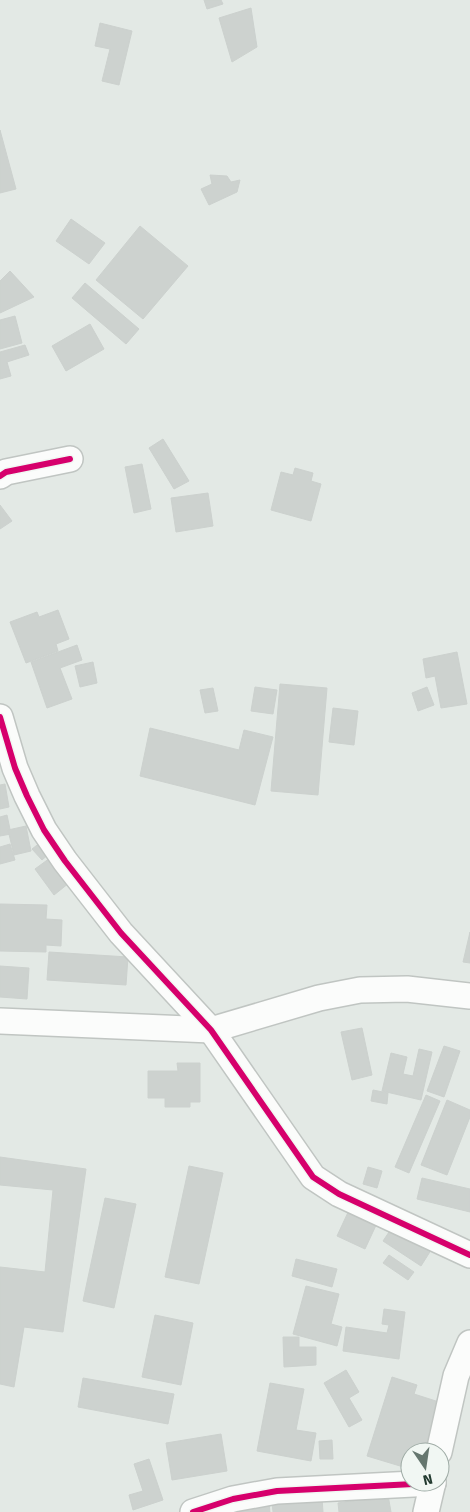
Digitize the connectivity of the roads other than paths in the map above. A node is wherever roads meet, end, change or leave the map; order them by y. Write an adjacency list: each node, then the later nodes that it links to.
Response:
1 (70, 459): 2 (street)
2 (0, 476)
3 (0, 717): 6 (street)
4 (470, 996): 6 (street)
5 (0, 1021): 6 (street)
6 (211, 1030): 7 (street)
7 (470, 1255)
8 (470, 1344): 9 (street)
9 (441, 1442)
10 (400, 1485): 12 (street)
11 (431, 1492): 13 (street)
12 (193, 1512)
13 (426, 1512)

